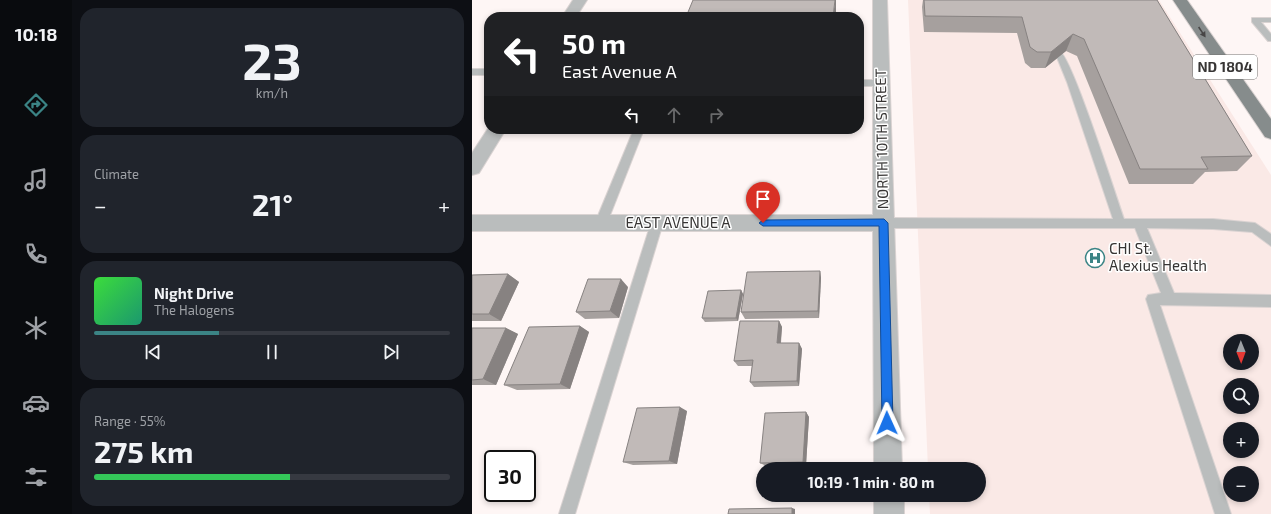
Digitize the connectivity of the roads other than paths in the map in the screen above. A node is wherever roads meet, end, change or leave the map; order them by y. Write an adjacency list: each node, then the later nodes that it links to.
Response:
1 (580, 0): 4 (street)
2 (880, 0): 11 (street, NORTH 10TH STREET)
3 (1180, 0): 12 (main road, ND 1804, one-way to 12)
4 (572, 12)
5 (1271, 20): 6 (lane)
6 (1271, 39)
7 (1060, 55): 20 (lane)
8 (472, 72): 9 (lane)
9 (484, 72)
10 (864, 83): 11 (lane)
11 (881, 83): 19 (street, NORTH 10TH STREET)
12 (1271, 133)
13 (494, 134): 15 (street)
14 (637, 134): 17 (lane)
15 (472, 168)
16 (472, 223): 17 (street, EAST AVENUE A)
17 (601, 223): 18 (street, EAST AVENUE A)
18 (658, 223): 19 (street, EAST AVENUE A); 27 (lane)
19 (884, 223): 20 (lane); 25 (street, NORTH 10TH STREET)
20 (1120, 223): 21 (lane)
21 (1139, 223): 22 (lane); 23 (lane)
22 (1271, 241)
23 (1170, 299): 24 (lane); 29 (lane)
24 (1271, 301)
25 (888, 462)
26 (889, 502): 28 (street)
27 (567, 514)
28 (889, 514)
29 (1223, 514)

